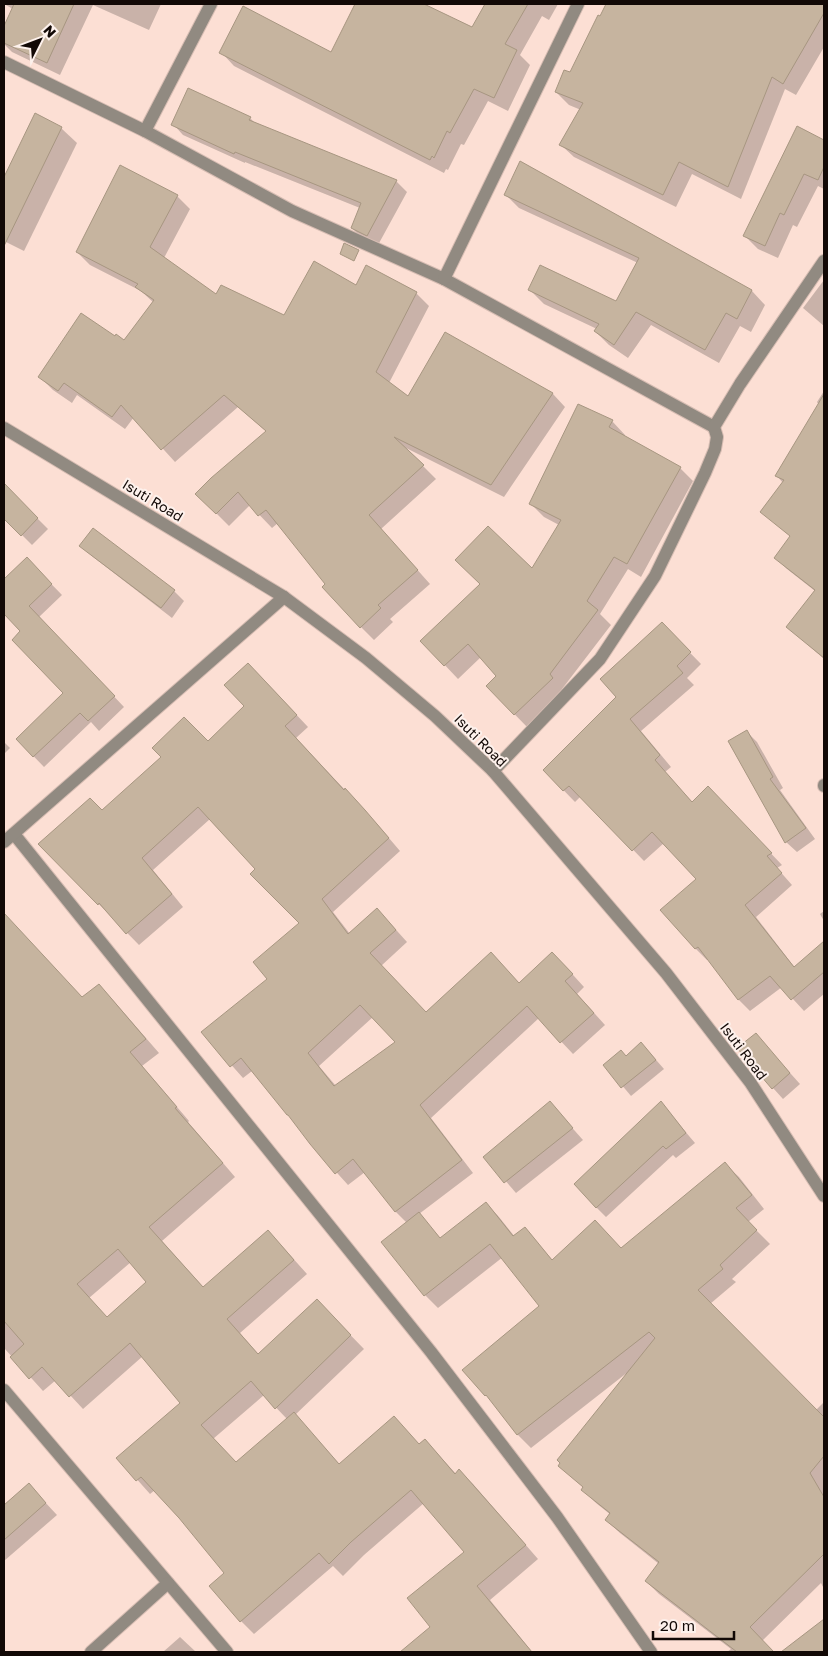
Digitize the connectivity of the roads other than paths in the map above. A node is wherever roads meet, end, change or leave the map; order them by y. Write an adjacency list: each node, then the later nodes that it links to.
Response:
1 (211, 4): 4 (street)
2 (578, 4): 6 (street)
3 (4, 62): 4 (street)
4 (145, 131): 6 (street)
5 (824, 261): 7 (street)
6 (444, 279): 7 (street)
7 (714, 427): 10 (street)
8 (4, 428): 9 (street, Isuti Road)
9 (284, 596): 10 (street, Isuti Road); 11 (street)
10 (492, 771): 13 (street, Isuti Road)
11 (14, 834): 12 (street); 18 (street)
12 (4, 842)
13 (824, 1196)
14 (4, 1390): 15 (street)
15 (168, 1583): 16 (street); 17 (street)
16 (91, 1652)
17 (227, 1652)
18 (652, 1652)

